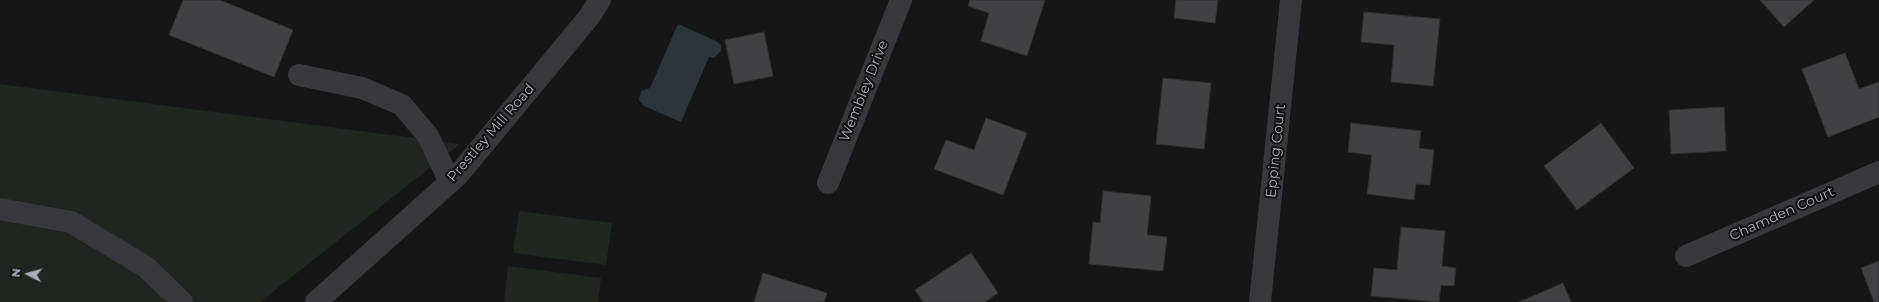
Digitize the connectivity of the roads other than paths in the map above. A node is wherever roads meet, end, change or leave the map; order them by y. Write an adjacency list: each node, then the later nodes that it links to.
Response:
1 (600, 0): 6 (street, Prestley Mill Road)
2 (901, 0): 7 (street, Wembley Drive)
3 (1291, 0): 12 (street, Epping Court)
4 (299, 75): 6 (street)
5 (1879, 172): 9 (street, Chamden Court)
6 (450, 182): 11 (street, Prestley Mill Road)
7 (828, 183)
8 (0, 209): 10 (street)
9 (1686, 256)
10 (182, 302)
11 (316, 302)
12 (1260, 302)

